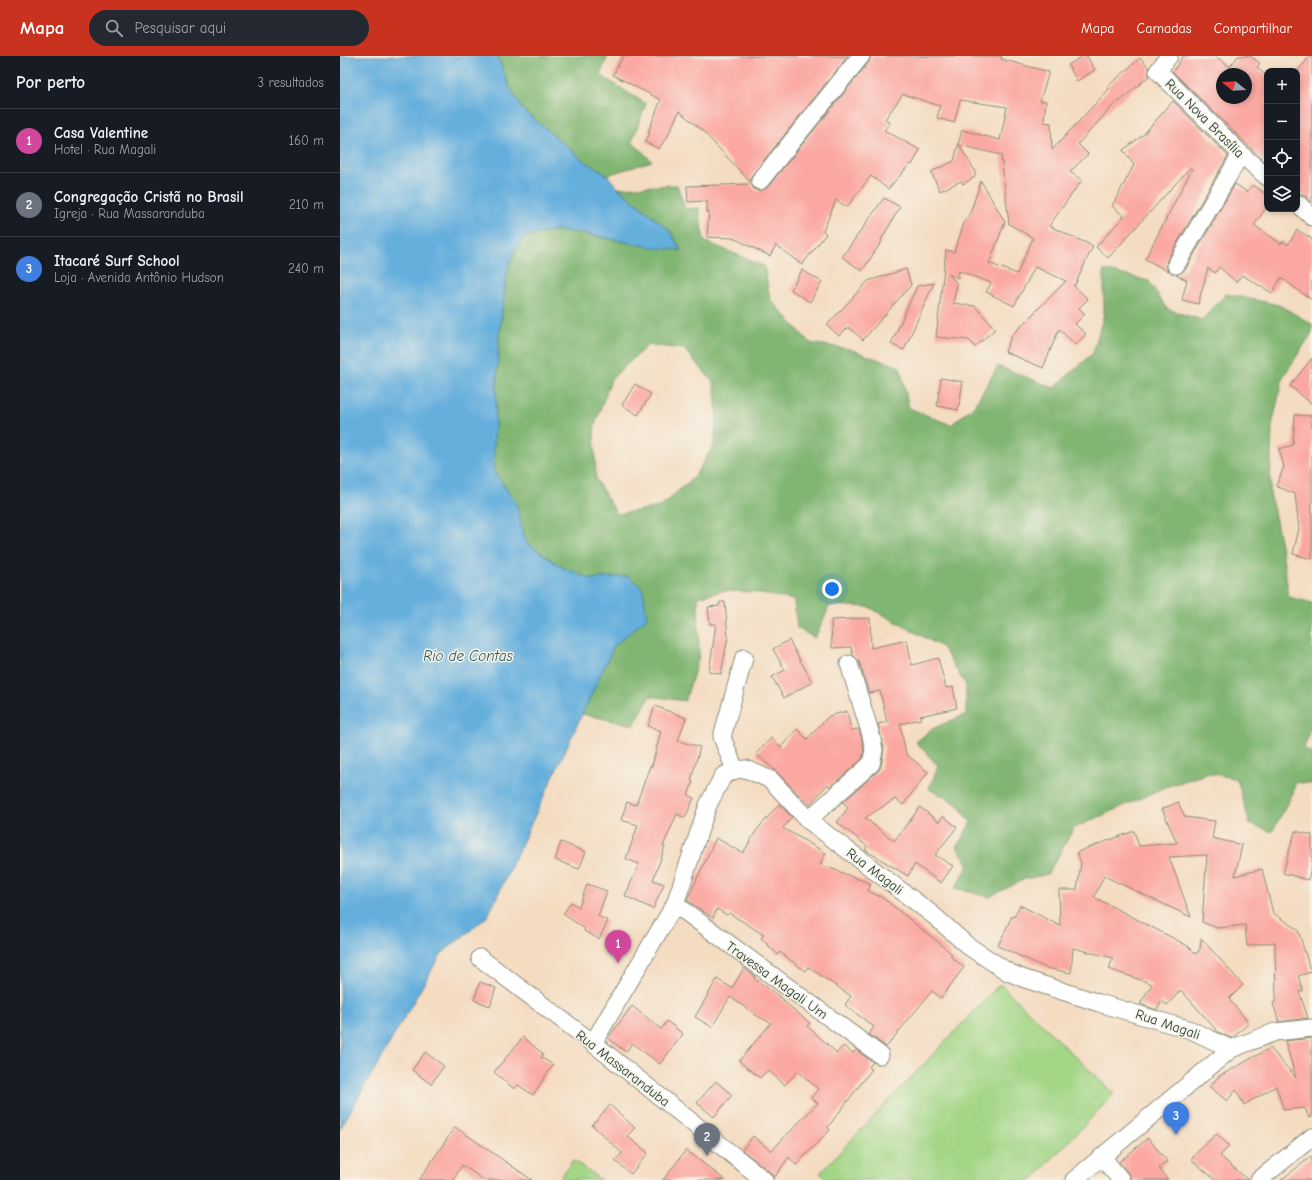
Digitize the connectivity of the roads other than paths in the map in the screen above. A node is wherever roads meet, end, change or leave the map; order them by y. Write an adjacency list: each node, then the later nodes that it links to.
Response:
1 (860, 56): 5 (street)
2 (1169, 56): 3 (street, Rua Nova Brasília)
3 (1241, 154): 4 (street, Rua Nova Brasília); 8 (street)
4 (1266, 176)
5 (760, 181)
6 (1300, 206): 7 (street)
7 (1312, 217)
8 (1176, 265)
9 (744, 658): 11 (street)
10 (849, 664): 12 (street)
11 (735, 770): 12 (street, Rua Magali); 13 (street)
12 (808, 820): 17 (street, Rua Magali)
13 (675, 904): 16 (street); 18 (street, Travessa Magali Um)
14 (480, 958): 16 (street, Rua Massaranduba)
15 (1312, 1028): 17 (street)
16 (593, 1043): 21 (street, Rua Massaranduba)
17 (1231, 1050): 20 (street)
18 (880, 1056)
19 (1312, 1137): 24 (street)
20 (1102, 1157): 22 (street); 23 (street)
21 (764, 1180)
22 (1074, 1180)
23 (1122, 1180)
24 (1259, 1180)

